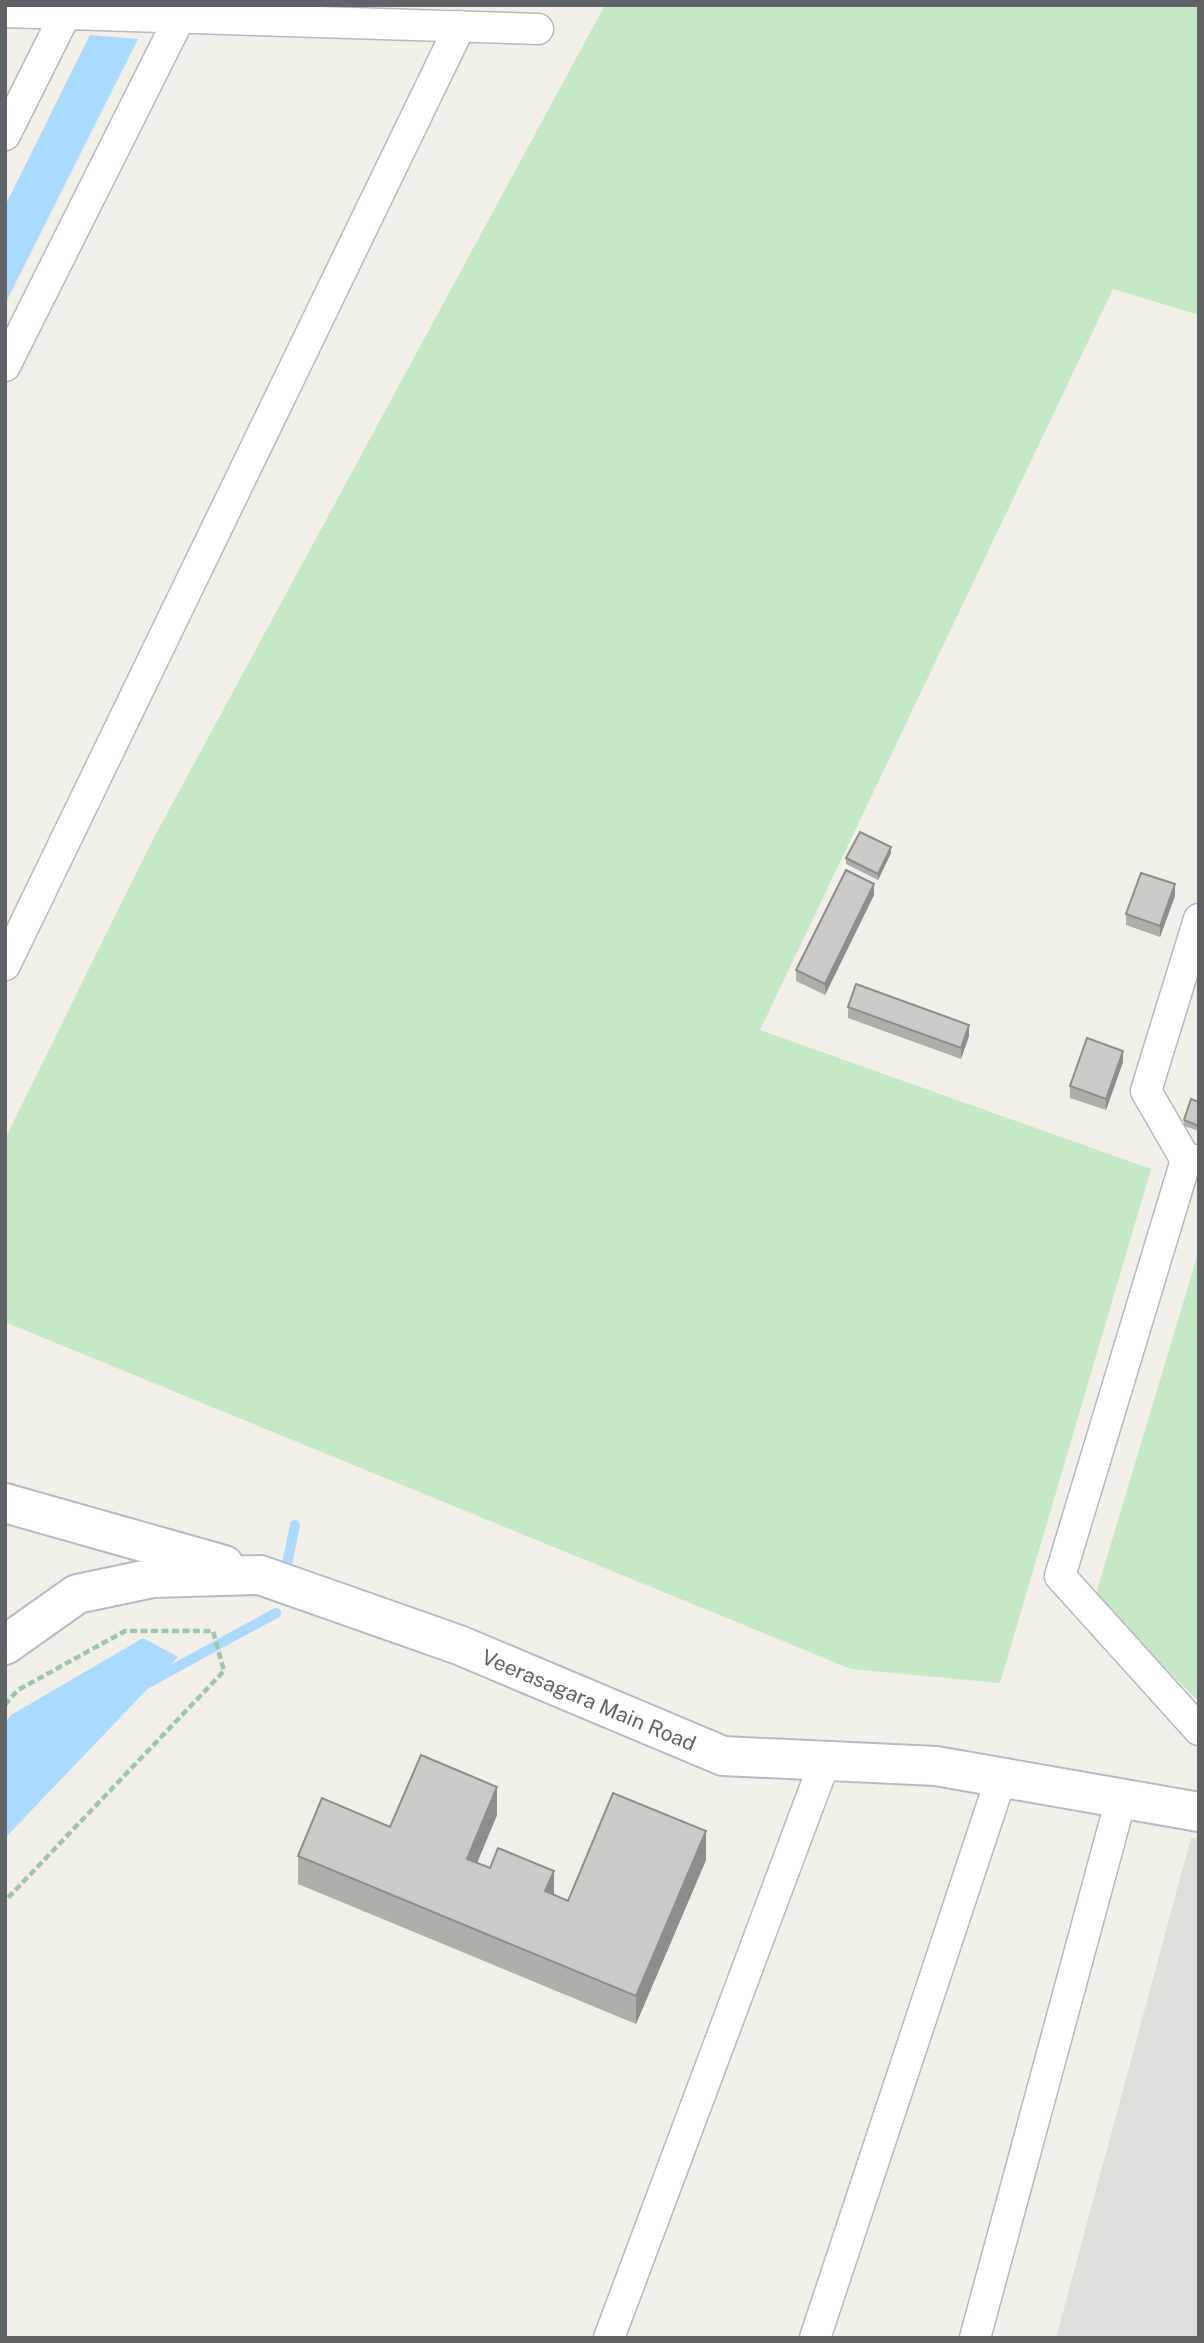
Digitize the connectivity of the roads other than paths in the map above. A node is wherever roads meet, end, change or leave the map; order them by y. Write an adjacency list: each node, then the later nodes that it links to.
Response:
1 (68, 9): 2 (street); 3 (street); 7 (street)
2 (5, 12)
3 (174, 13): 4 (street); 8 (street)
4 (373, 14): 5 (street)
5 (460, 26): 6 (street); 10 (street)
6 (538, 29)
7 (5, 135)
8 (5, 366)
9 (1199, 919): 11 (street)
10 (5, 965)
11 (1192, 1160): 15 (street)
12 (5, 1503): 13 (street)
13 (260, 1575): 14 (street, Veerasagara Main Road); 16 (street, Veerasagara Main Road)
14 (5, 1645)
15 (1199, 1730)
16 (825, 1761): 17 (street, Veerasagara Main Road); 20 (street)
17 (1001, 1777): 18 (street, Veerasagara Main Road); 21 (street)
18 (1121, 1799): 19 (street, Veerasagara Main Road); 22 (street)
19 (1199, 1812)
20 (609, 2338)
21 (815, 2338)
22 (975, 2338)

